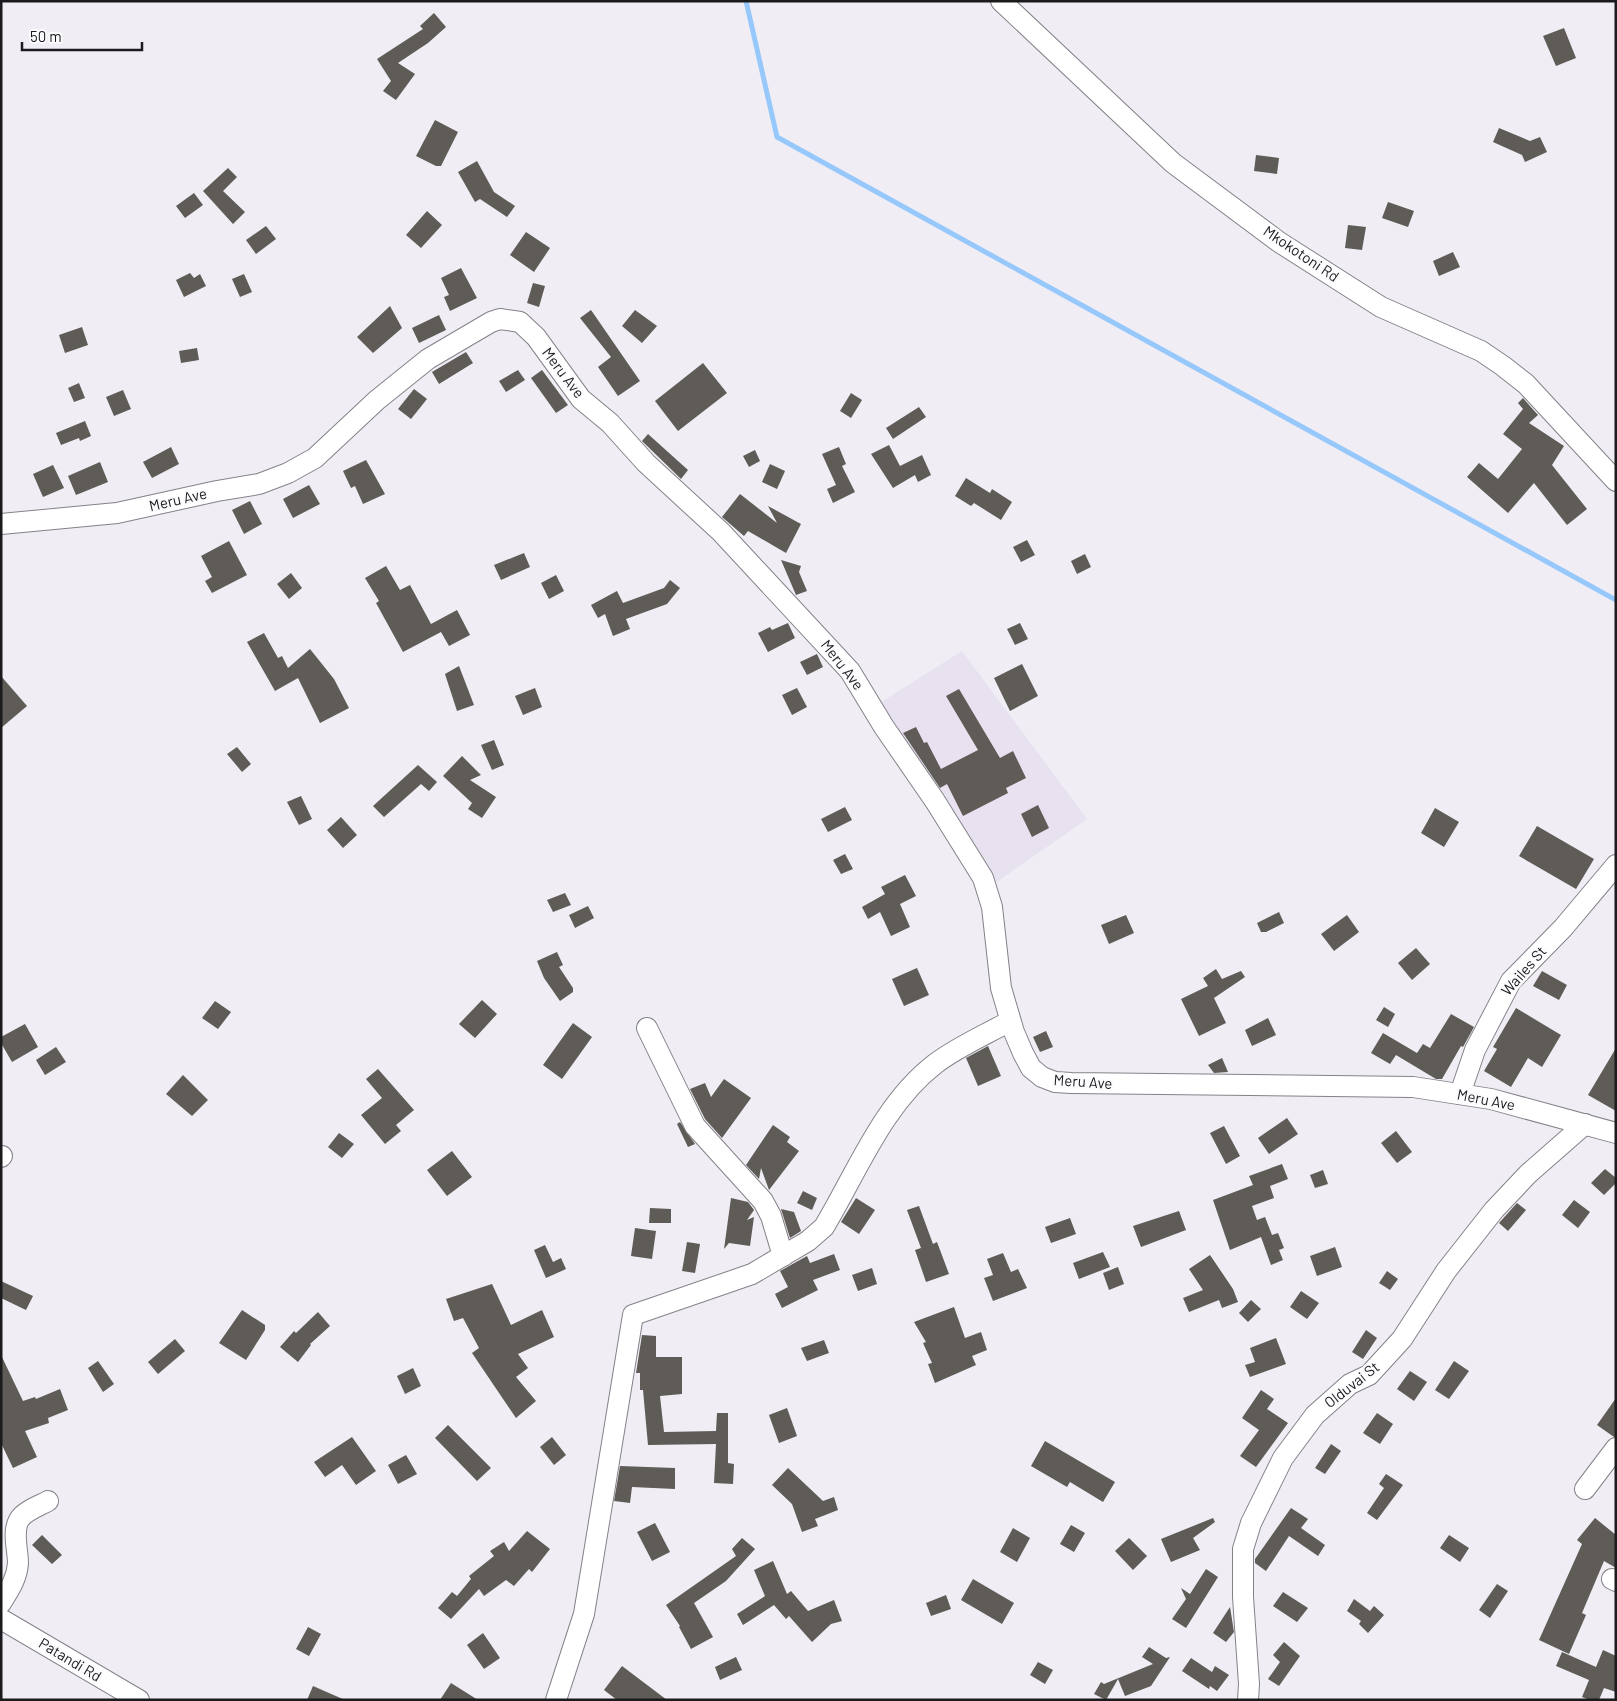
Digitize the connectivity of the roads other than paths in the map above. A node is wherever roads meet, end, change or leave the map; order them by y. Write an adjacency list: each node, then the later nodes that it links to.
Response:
1 (1000, 1): 2 (street, Mkokotoni Rd)
2 (1616, 481)
3 (1, 524): 5 (street, Meru Ave)
4 (1616, 865): 7 (street, Wailes St)
5 (1010, 1021): 7 (street, Meru Ave); 10 (street)
6 (648, 1028): 10 (street)
7 (1460, 1094): 8 (street, Meru Ave)
8 (1585, 1124): 9 (street, Meru Ave); 18 (street, Olduvai St)
9 (1616, 1133)
10 (784, 1256): 17 (street)
11 (1616, 1448): 12 (street)
12 (1585, 1489)
13 (48, 1501): 14 (street)
14 (1, 1603)
15 (1, 1619): 16 (street, Patandi Rd)
16 (139, 1700)
17 (556, 1700)
18 (1248, 1700)

